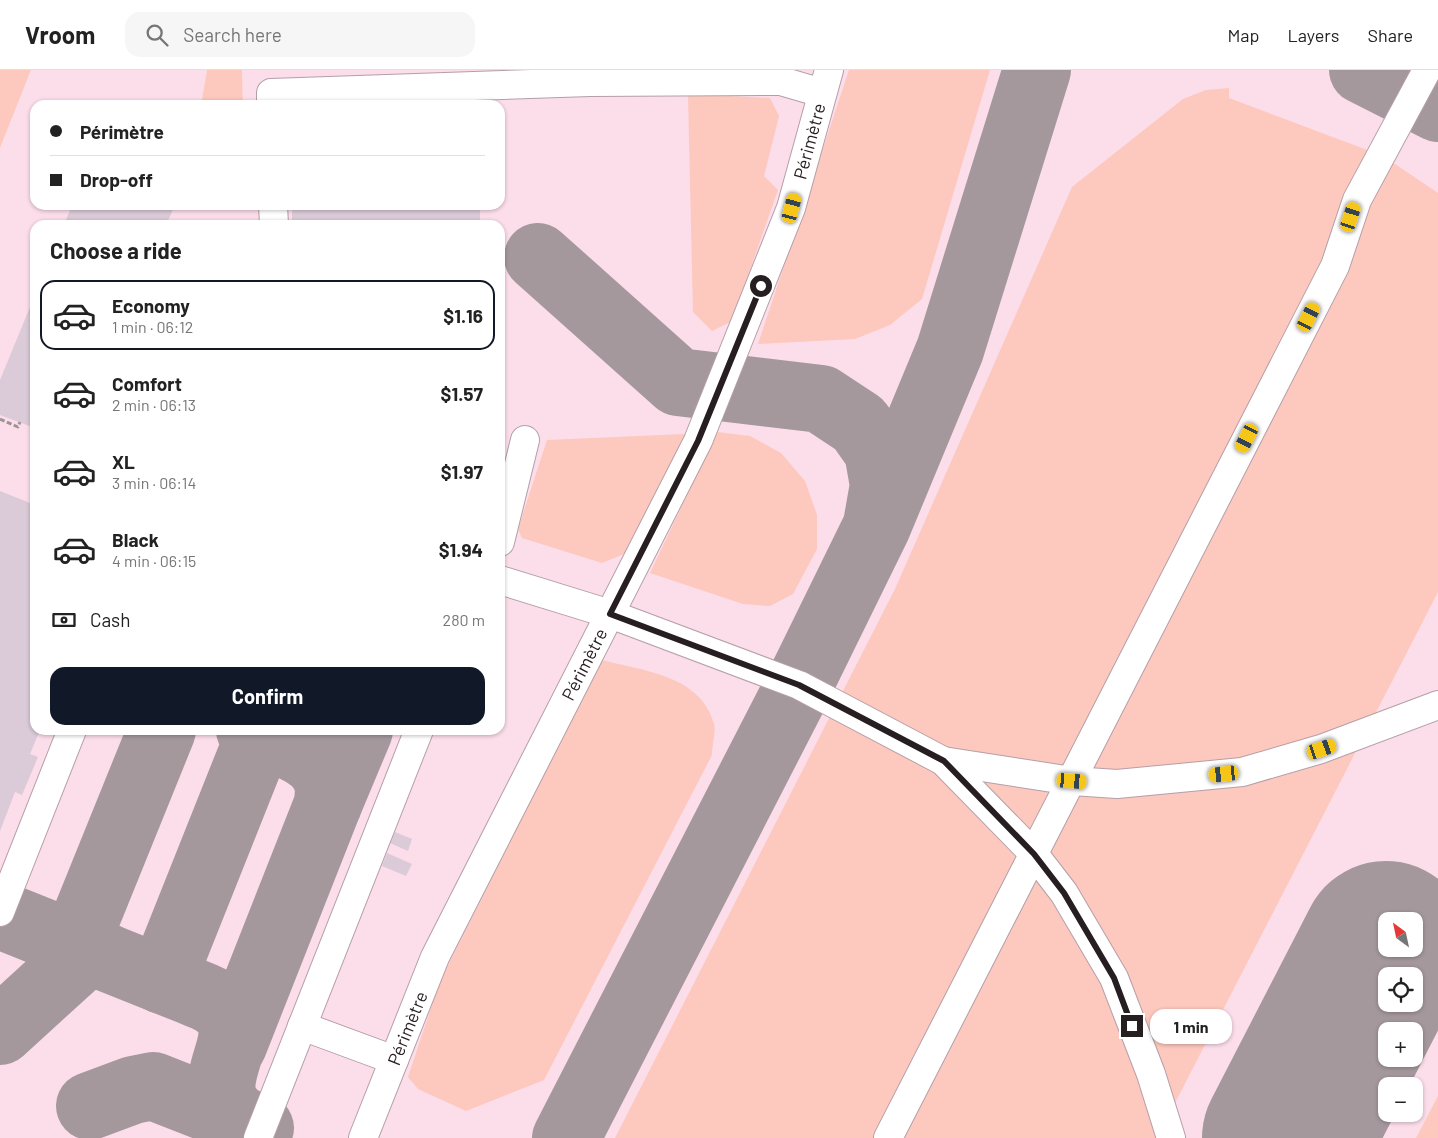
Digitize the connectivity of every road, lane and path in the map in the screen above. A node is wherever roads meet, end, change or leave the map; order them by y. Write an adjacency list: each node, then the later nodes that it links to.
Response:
1 (1427, 70): 15 (lane)
2 (579, 76): 3 (lane); 4 (lane)
3 (826, 81): 10 (lane, Périmètre)
4 (271, 100)
5 (0, 420): 6 (path)
6 (20, 422)
7 (525, 440): 8 (lane)
8 (505, 522)
9 (505, 582): 10 (lane)
10 (610, 614): 14 (lane); 19 (lane, Périmètre)
11 (1438, 705): 15 (lane)
12 (70, 735): 17 (lane)
13 (417, 735): 18 (lane)
14 (944, 761): 15 (lane); 16 (lane)
15 (1072, 781): 16 (lane)
16 (1034, 854): 22 (lane); 23 (lane)
17 (0, 912)
18 (302, 1026): 19 (lane); 20 (lane)
19 (394, 1060): 21 (lane, Périmètre)
20 (258, 1138)
21 (363, 1138)
22 (888, 1138)
23 (1171, 1138)

